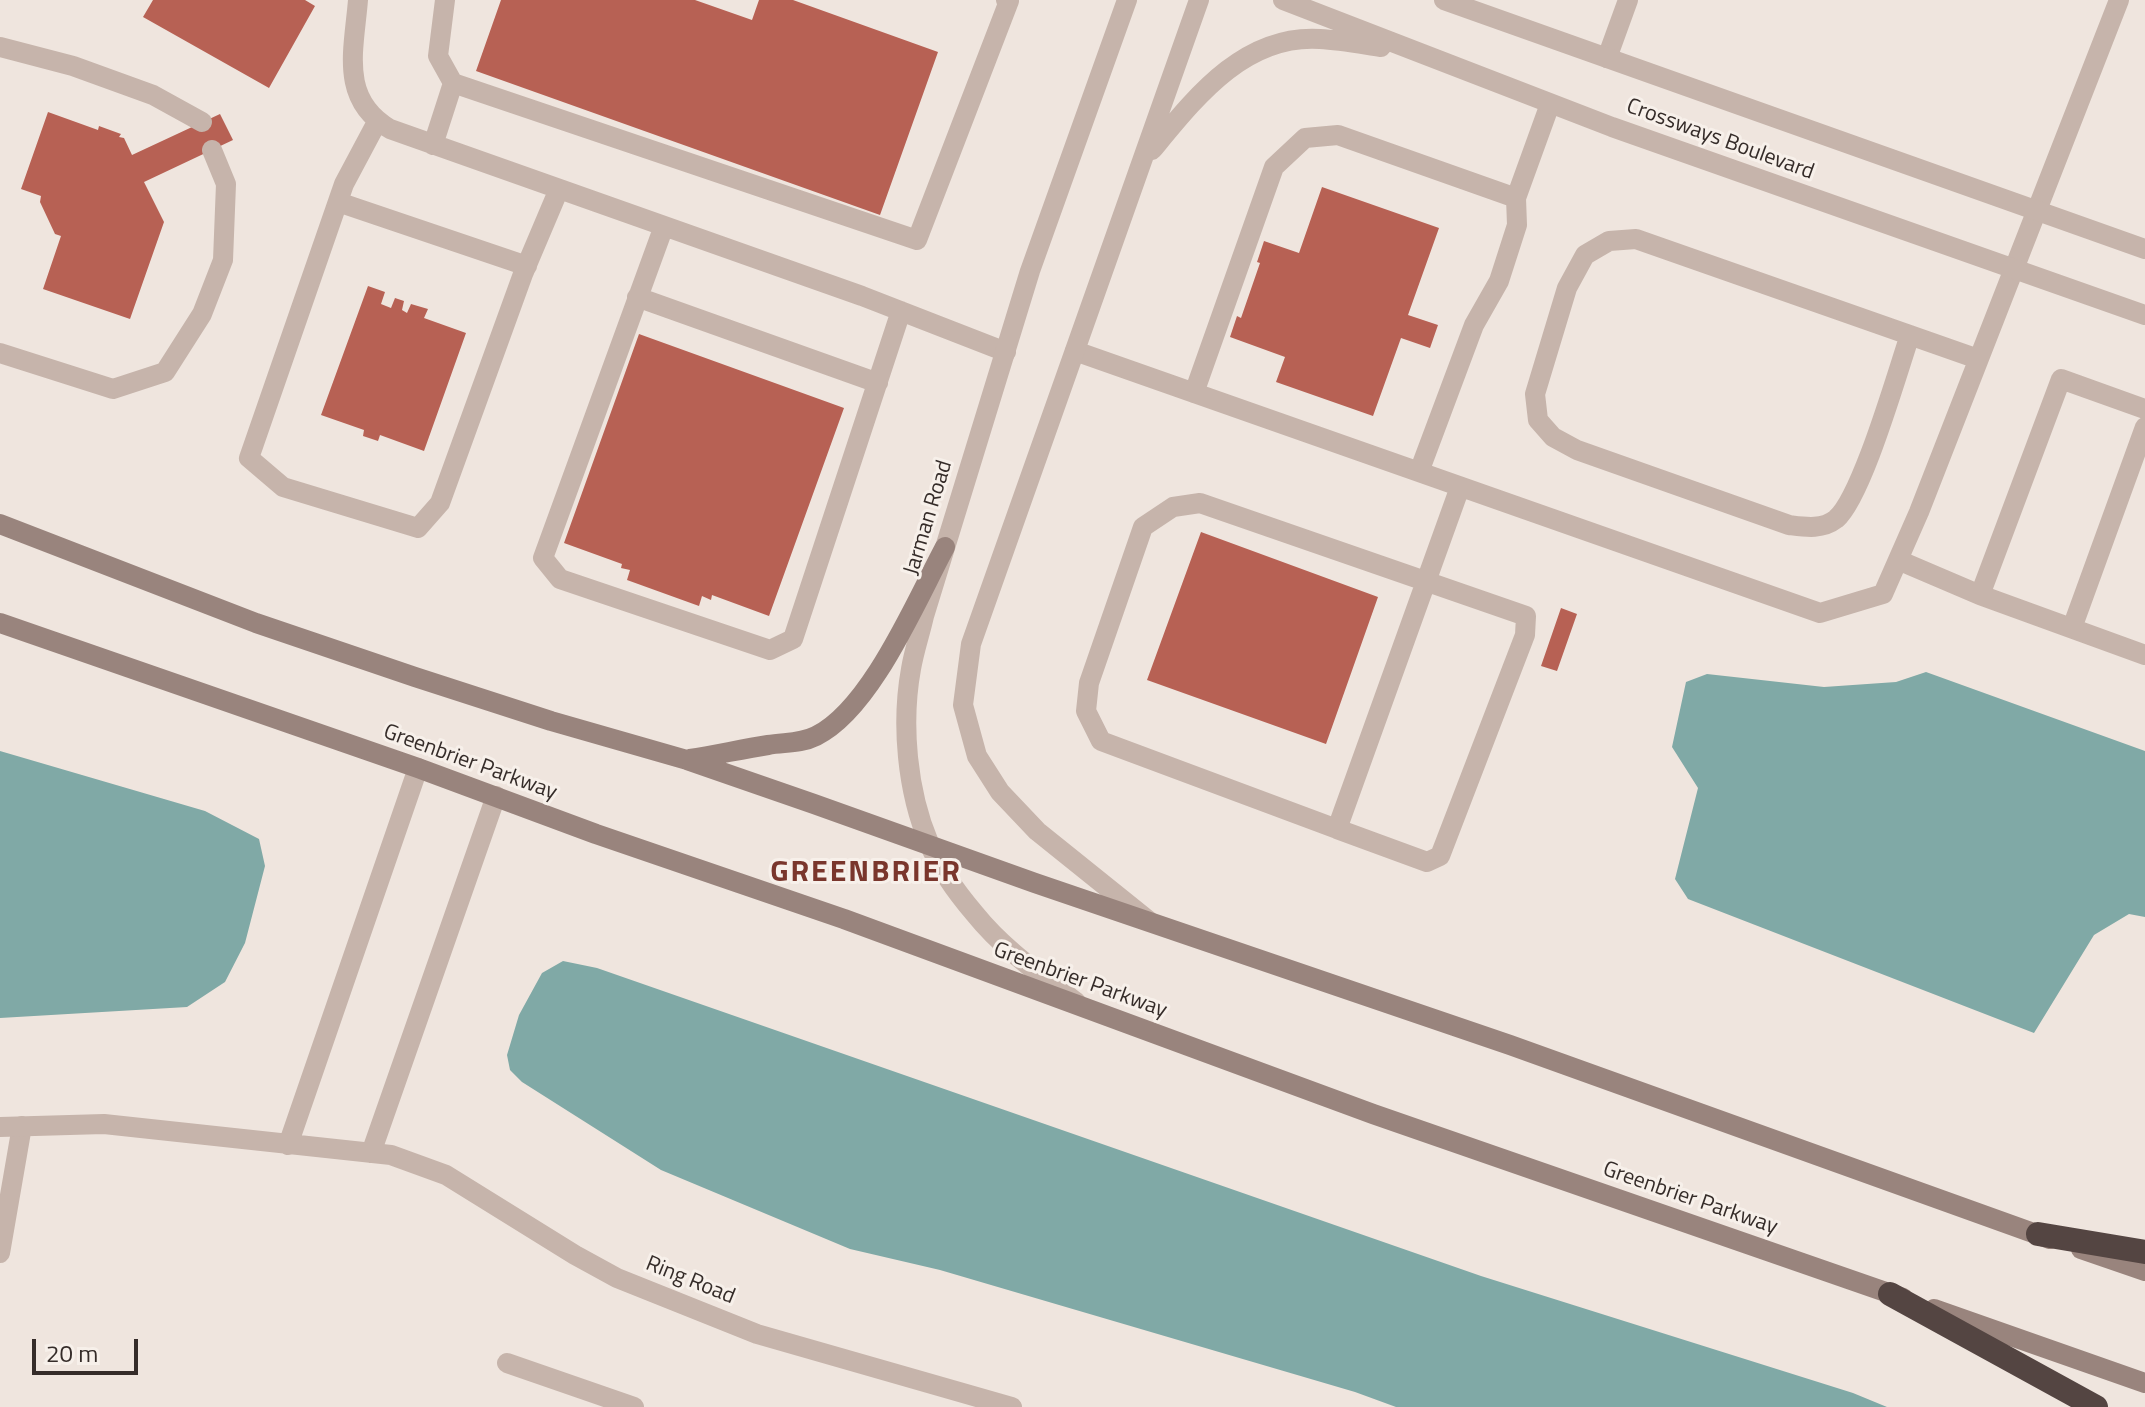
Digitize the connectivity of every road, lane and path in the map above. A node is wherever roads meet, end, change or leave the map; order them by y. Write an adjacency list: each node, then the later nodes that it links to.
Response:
1 (358, 0): 16 (street)
2 (445, 0): 13 (street)
3 (1006, 0): 13 (street)
4 (1127, 0): 33 (street, Jarman Road)
5 (1199, 0): 19 (street)
6 (1283, 0): 11 (street, Crossways Boulevard)
7 (1444, 0): 12 (street, Crossways Boulevard)
8 (1628, 0): 12 (street)
9 (2119, 0): 23 (street)
10 (0, 47): 15 (street)
11 (1413, 51): 14 (street, Crossways Boulevard); 19 (street)
12 (1607, 58): 23 (street, Crossways Boulevard)
13 (453, 83): 17 (street)
14 (1550, 104): 21 (street); 27 (street, Crossways Boulevard)
15 (202, 122)
16 (377, 122): 17 (street); 22 (street)
17 (433, 145): 20 (street)
18 (212, 150): 34 (street)
19 (1142, 162): 32 (street)
20 (559, 189): 24 (street); 26 (street)
21 (1516, 198): 37 (street); 40 (street)
22 (338, 202): 26 (street); 26 (street)
23 (2036, 210): 25 (street, Crossways Boulevard); 27 (street)
24 (664, 226): 28 (street); 29 (street)
25 (2145, 249)
26 (527, 266)
27 (2013, 270): 30 (street, Crossways Boulevard); 35 (street)
28 (637, 297): 36 (street); 36 (street)
29 (901, 311): 33 (street); 36 (street)
30 (2145, 315)
31 (1910, 335): 31 (street); 35 (street)
32 (1075, 351): 37 (street); 56 (street)
33 (1006, 352): 44 (street, Jarman Road)
34 (0, 353)
35 (1978, 359): 45 (street)
36 (878, 383)
37 (1194, 393): 40 (street)
38 (2145, 409): 47 (street)
39 (2145, 427): 49 (street)
40 (1419, 472): 41 (street)
41 (1460, 487): 45 (street); 46 (street)
42 (0, 517): 43 (main road)
43 (9, 527): 51 (main road)
44 (945, 547): 51 (main road); 55 (street, Jarman Road)
45 (1898, 560): 47 (street)
46 (1428, 581): 54 (street); 54 (street); 54 (street)
47 (1980, 595): 49 (street)
48 (0, 623): 52 (main road, Greenbrier Parkway)
49 (2072, 628): 50 (street)
50 (2145, 655)
51 (687, 760): 55 (main road)
52 (418, 768): 53 (main road, Greenbrier Parkway); 60 (street)
53 (496, 796): 57 (main road, Greenbrier Parkway); 61 (street)
54 (1337, 829)
55 (929, 844): 56 (main road); 57 (street, Jarman Road)
56 (1149, 921): 62 (main road)
57 (1082, 1007): 66 (main road, Greenbrier Parkway)
58 (22, 1126): 59 (street, Ring Road); 60 (street, Ring Road); 64 (street)
59 (0, 1127)
60 (288, 1145): 61 (street, Ring Road)
61 (371, 1153): 70 (street, Ring Road)
62 (2038, 1234): 63 (highway); 65 (main road)
63 (2145, 1252)
64 (0, 1253)
65 (2145, 1271)
66 (1890, 1294): 68 (main road, Greenbrier Parkway); 71 (highway)
67 (507, 1363): 69 (street)
68 (2145, 1383)
69 (634, 1407)
70 (1012, 1407)
71 (2096, 1407)

